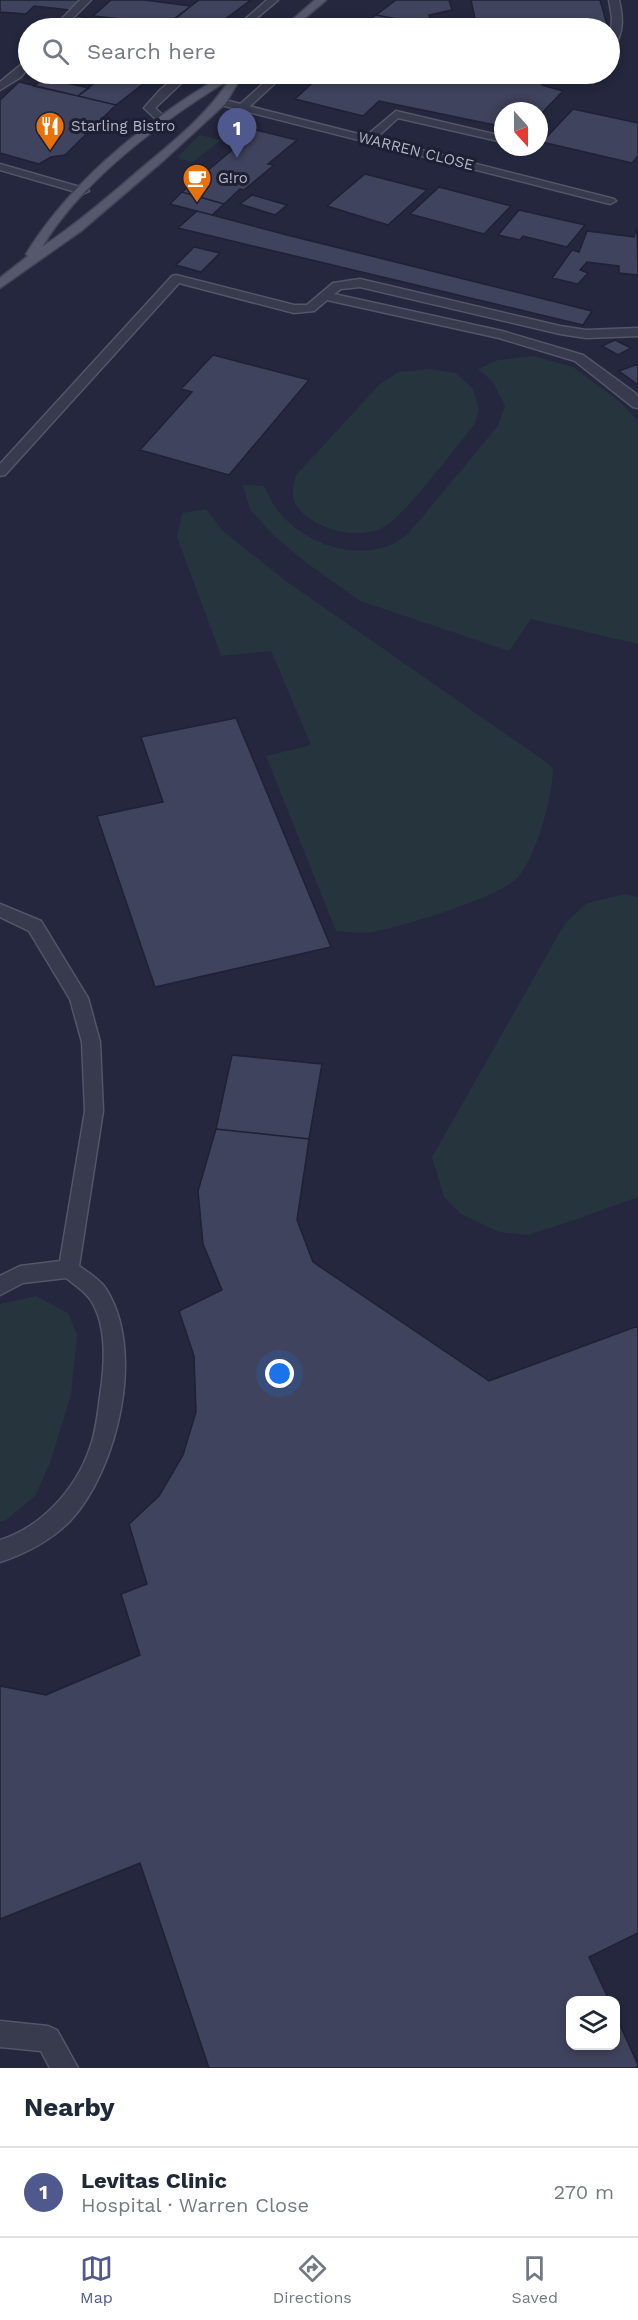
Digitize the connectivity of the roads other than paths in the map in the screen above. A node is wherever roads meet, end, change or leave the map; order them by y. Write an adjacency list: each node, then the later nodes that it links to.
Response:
1 (86, 0): 5 (street)
2 (273, 0): 6 (street)
3 (321, 0): 7 (main road)
4 (614, 0): 8 (street)
5 (68, 18)
6 (252, 18)
7 (304, 18)
8 (618, 18)
9 (18, 74): 14 (street)
10 (174, 84): 17 (street)
11 (213, 84): 17 (main road)
12 (232, 84): 15 (main road)
13 (269, 84): 16 (street)
14 (0, 87)
15 (221, 102): 16 (street, WARREN CLOSE); 22 (main road)
16 (243, 107): 19 (street, WARREN CLOSE)
17 (163, 120): 21 (main road)
18 (494, 137): 19 (street)
19 (369, 139): 23 (street, WARREN CLOSE)
20 (0, 167): 21 (street)
21 (83, 191): 22 (main road); 24 (main road)
22 (114, 199): 24 (main road)
23 (610, 201)
24 (26, 263): 25 (main road)
25 (0, 284)
26 (325, 296): 27 (street); 28 (street); 29 (street)
27 (638, 332)
28 (638, 405)
29 (0, 472)
30 (0, 910): 31 (street)
31 (69, 1269): 32 (street); 33 (street)
32 (0, 1286)
33 (0, 1551)
34 (0, 2034): 35 (street)
35 (65, 2068)

